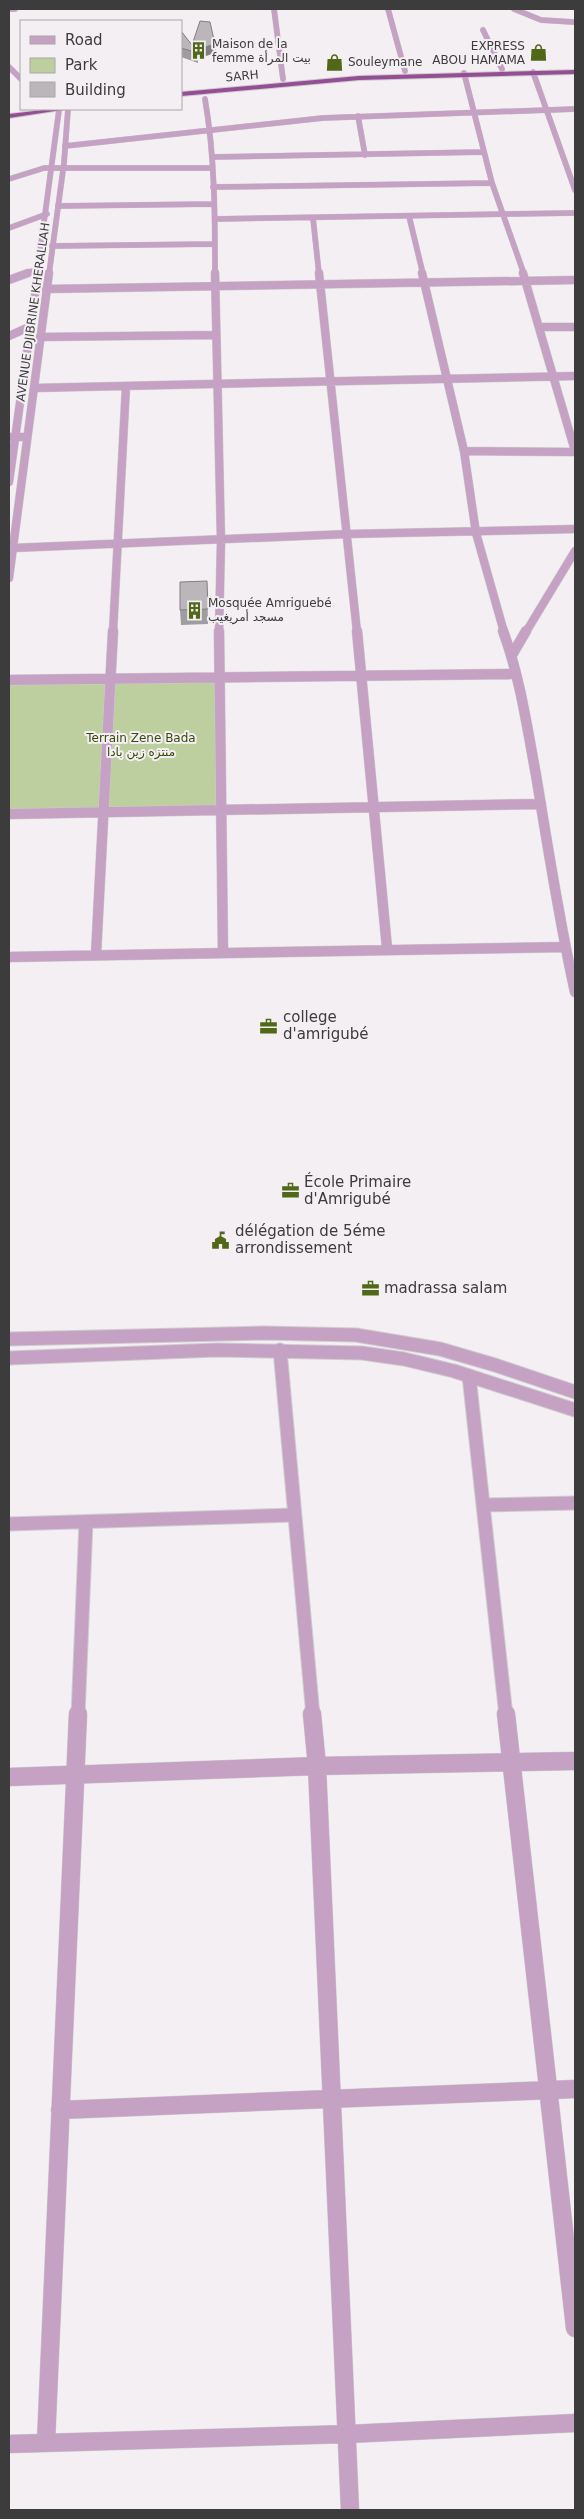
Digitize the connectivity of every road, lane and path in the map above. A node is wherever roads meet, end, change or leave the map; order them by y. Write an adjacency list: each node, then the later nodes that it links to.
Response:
1 (9, 9): 2 (street)
2 (15, 9)
3 (274, 9): 16 (street)
4 (388, 9): 11 (street)
5 (514, 9): 6 (street)
6 (574, 22)
7 (483, 30): 9 (street)
8 (9, 67): 15 (street)
9 (502, 68): 10 (highway, SARH); 11 (highway, SARH)
10 (575, 68)
11 (405, 71): 16 (highway, SARH)
12 (534, 72): 13 (highway, SARH); 14 (highway, SARH); 20 (street)
13 (575, 72)
14 (464, 74): 18 (highway, SARH); 26 (street)
15 (20, 78)
16 (283, 79): 17 (highway, SARH)
17 (182, 88)
18 (182, 94)
19 (205, 99): 29 (street)
20 (548, 109): 21 (street); 26 (street); 40 (street)
21 (575, 109)
22 (30, 110): 27 (highway)
23 (55, 110): 27 (highway)
24 (64, 110): 30 (street, AVENUE DJIBRINE KHERALLAH)
25 (64, 110): 34 (street, AVENUE DJIBRINE KHERALLAH)
26 (472, 111): 28 (street); 31 (street)
27 (9, 115)
28 (358, 116): 29 (street); 32 (street)
29 (210, 129): 30 (street); 33 (street)
30 (66, 146): 35 (street, AVENUE DJIBRINE KHERALLAH)
31 (484, 152): 32 (street); 38 (street)
32 (365, 155): 33 (street)
33 (212, 157): 36 (street)
34 (52, 168): 35 (street); 37 (street); 44 (street, AVENUE DJIBRINE KHERALLAH)
35 (62, 168): 36 (street); 42 (street, AVENUE DJIBRINE KHERALLAH)
36 (211, 168): 39 (street)
37 (9, 179)
38 (492, 183): 39 (street); 45 (street)
39 (214, 187): 41 (street)
40 (575, 190)
41 (214, 204): 42 (street); 48 (street)
42 (58, 206): 51 (street, AVENUE DJIBRINE KHERALLAH)
43 (575, 213): 45 (street)
44 (47, 214): 49 (street); 52 (street, AVENUE DJIBRINE KHERALLAH)
45 (503, 214): 46 (street); 55 (street)
46 (409, 216): 47 (street); 56 (street)
47 (313, 218): 48 (street); 57 (street)
48 (215, 219): 50 (street)
49 (9, 228)
50 (215, 244): 51 (street); 58 (street)
51 (52, 246): 59 (street, AVENUE DJIBRINE KHERALLAH)
52 (38, 269): 53 (street); 60 (street, AVENUE DJIBRINE KHERALLAH)
53 (9, 280)
54 (575, 280): 55 (street)
55 (526, 281): 56 (street); 61 (street)
56 (424, 282): 57 (street); 68 (street)
57 (319, 286): 58 (street); 69 (street)
58 (215, 287): 59 (street); 63 (street)
59 (46, 289): 65 (street, AVENUE DJIBRINE KHERALLAH)
60 (29, 327): 64 (street); 73 (street, AVENUE DJIBRINE KHERALLAH)
61 (539, 327): 62 (street); 67 (street)
62 (575, 327)
63 (215, 335): 65 (street); 70 (street)
64 (9, 336)
65 (40, 337): 72 (street, AVENUE DJIBRINE KHERALLAH)
66 (575, 376): 67 (street)
67 (552, 377): 68 (street); 76 (street)
68 (448, 379): 69 (street); 75 (street)
69 (329, 382): 70 (street); 80 (street)
70 (218, 384): 71 (street); 81 (street)
71 (126, 386): 72 (street); 82 (street)
72 (34, 388): 74 (street, AVENUE DJIBRINE KHERALLAH)
73 (12, 437): 74 (street); 77 (street, AVENUE DJIBRINE KHERALLAH)
74 (27, 437): 83 (street, AVENUE DJIBRINE KHERALLAH)
75 (464, 451): 76 (street); 79 (street)
76 (575, 452)
77 (9, 482)
78 (575, 529): 79 (street)
79 (476, 533): 80 (street); 86 (street)
80 (348, 534): 81 (street); 87 (street)
81 (221, 540): 82 (street); 89 (street)
82 (116, 546): 83 (street); 90 (street)
83 (13, 548): 85 (street, AVENUE DJIBRINE KHERALLAH)
84 (575, 551): 86 (street)
85 (9, 578)
86 (512, 655): 88 (street)
87 (361, 674): 88 (street); 89 (street); 93 (street)
88 (514, 674): 92 (street)
89 (218, 677): 90 (street); 94 (street)
90 (109, 678): 91 (street); 95 (street)
91 (9, 680)
92 (541, 804): 93 (street); 97 (street)
93 (373, 806): 94 (street); 98 (street)
94 (221, 809): 95 (street); 99 (street)
95 (102, 812): 96 (street); 100 (street)
96 (9, 814)
97 (565, 946): 98 (street); 102 (street)
98 (387, 948): 99 (street)
99 (223, 952): 100 (street)
100 (96, 954): 101 (street)
101 (9, 957)
102 (575, 992)
103 (9, 1339): 107 (street)
104 (280, 1350): 105 (street); 106 (street); 111 (street)
105 (9, 1358)
106 (469, 1376): 108 (street); 110 (street)
107 (575, 1392)
108 (575, 1410)
109 (575, 1503): 110 (street)
110 (483, 1505): 115 (street)
111 (294, 1516): 112 (street); 116 (street)
112 (86, 1522): 113 (street); 117 (street)
113 (9, 1524)
114 (575, 1761): 115 (street)
115 (512, 1763): 116 (street); 120 (street)
116 (317, 1766): 117 (street); 121 (street)
117 (77, 1774): 118 (street); 122 (street)
118 (9, 1777)
119 (575, 2089): 120 (street)
120 (546, 2090): 121 (street); 123 (street)
121 (333, 2097): 122 (street); 125 (street)
122 (60, 2110): 126 (street)
123 (575, 2328)
124 (575, 2423): 125 (street)
125 (348, 2434): 126 (street); 128 (street)
126 (46, 2442): 127 (street)
127 (9, 2444)
128 (350, 2510)

